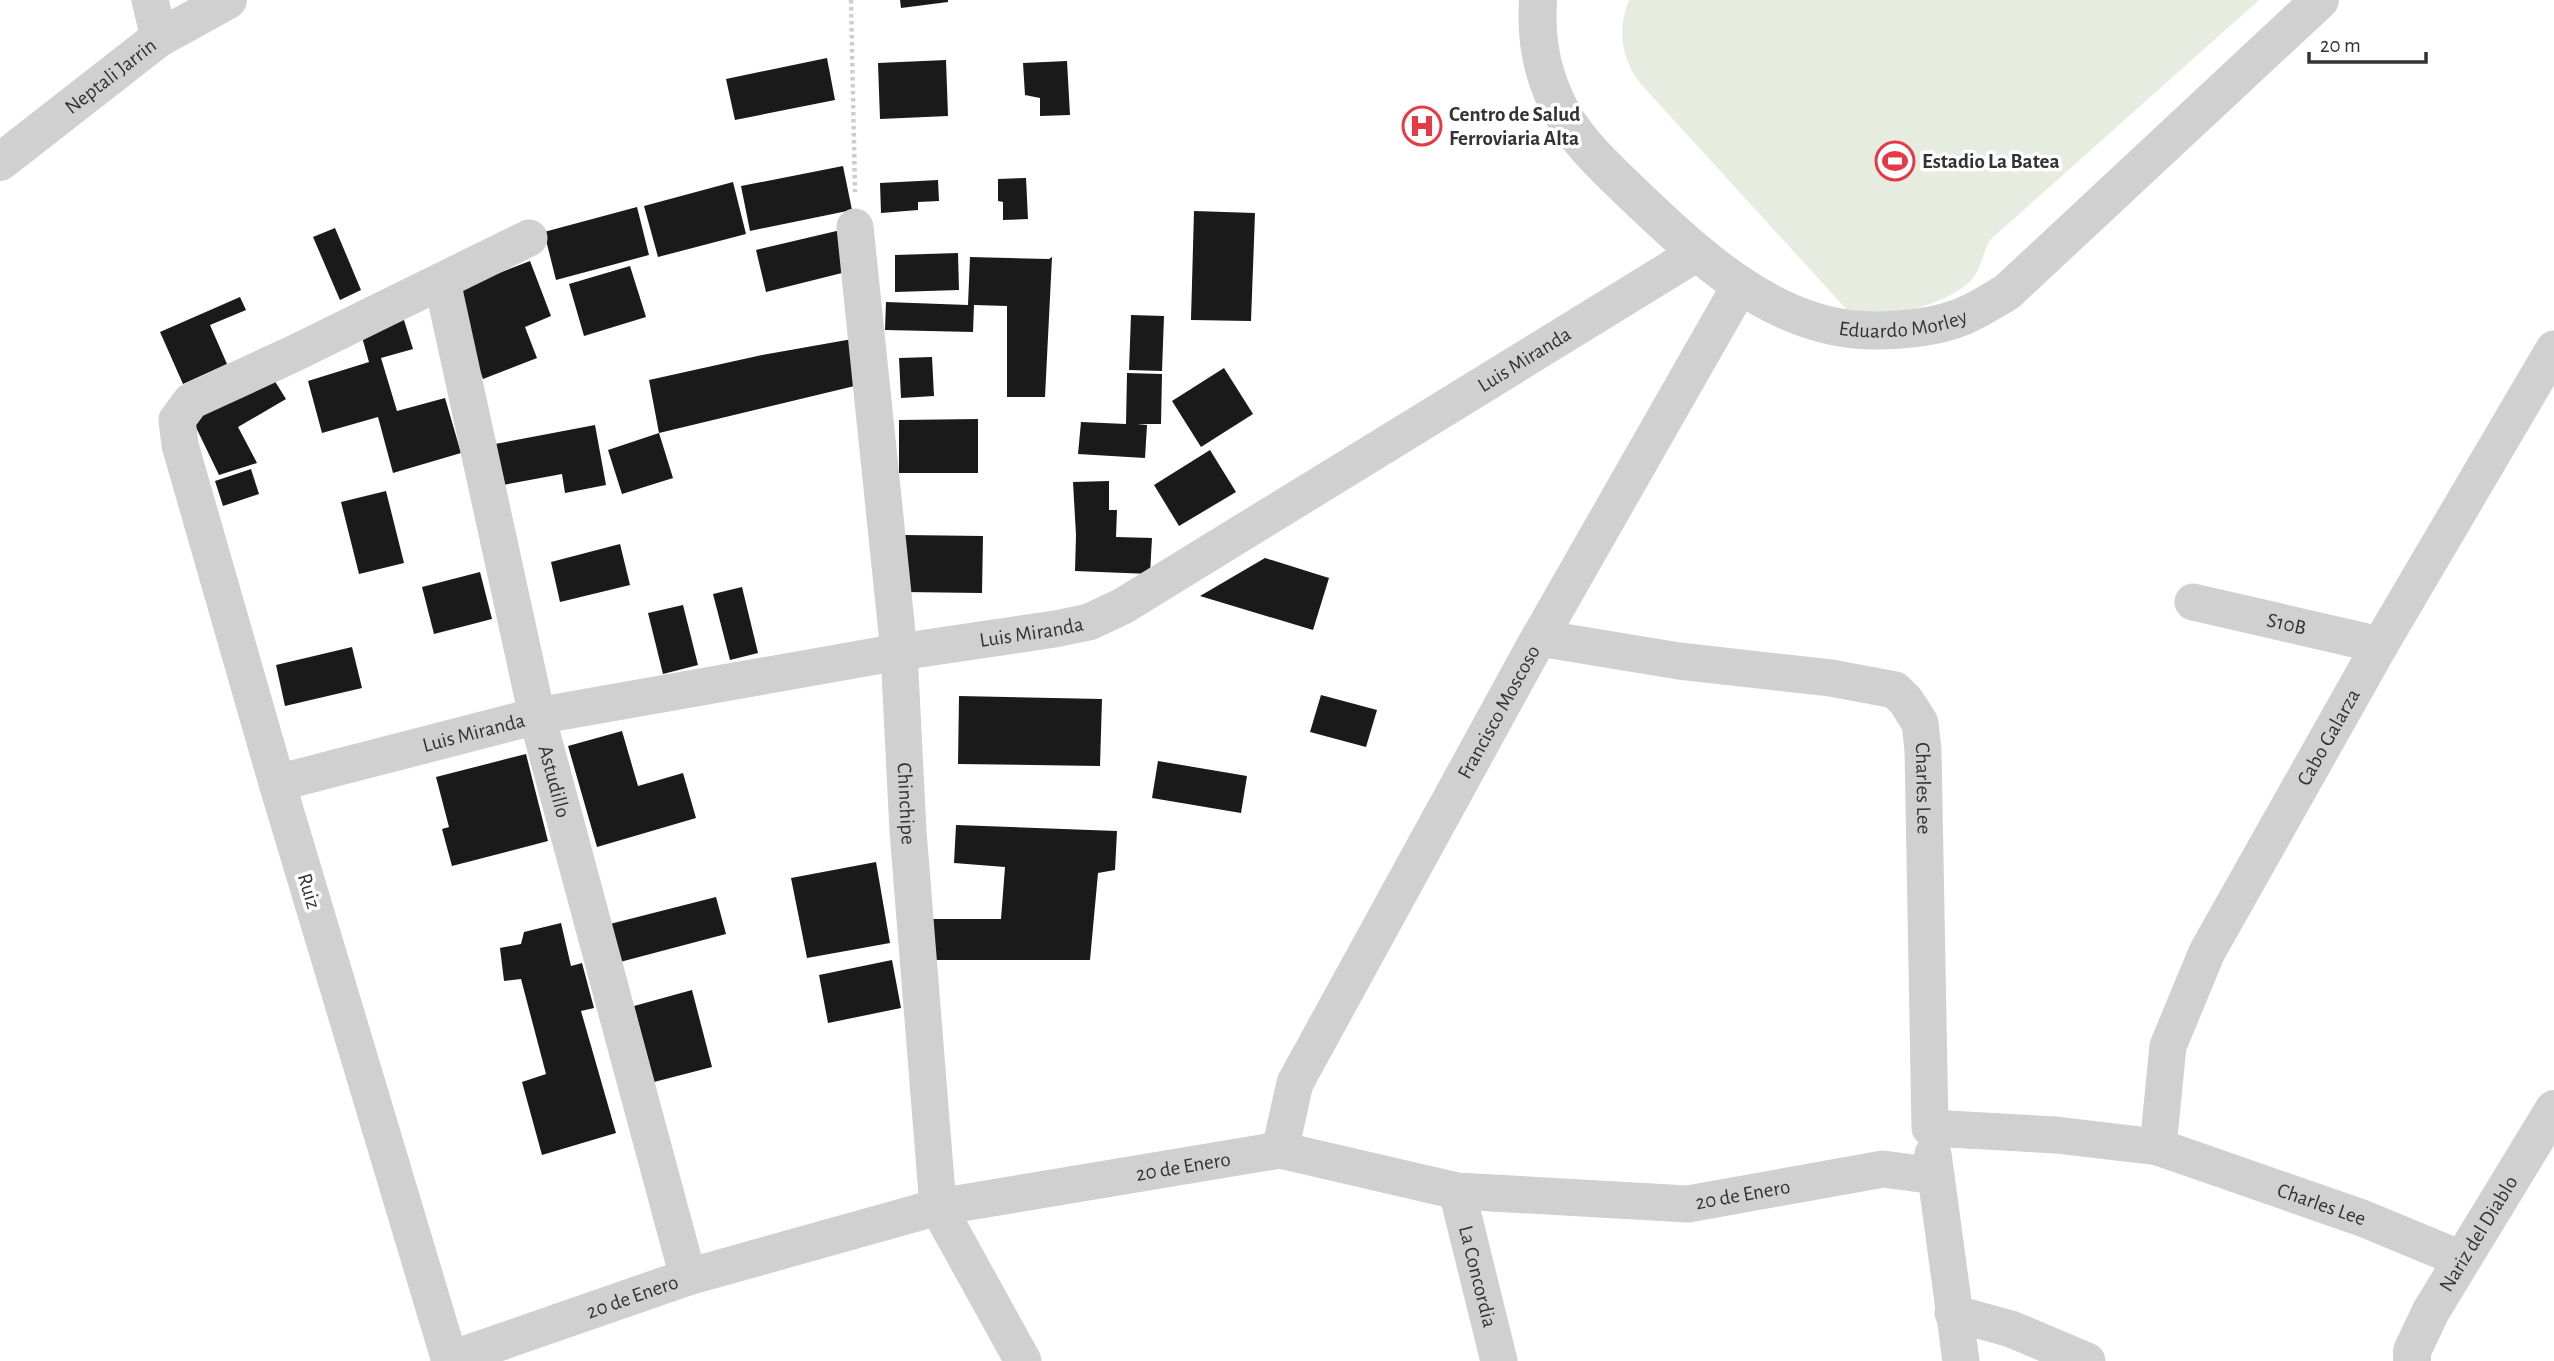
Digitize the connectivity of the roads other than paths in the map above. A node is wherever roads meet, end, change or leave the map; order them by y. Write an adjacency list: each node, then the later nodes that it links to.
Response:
1 (150, 0): 5 (street)
2 (228, 0): 5 (street, Neptali Jarrin)
3 (1538, 0): 9 (street, Eduardo Morley)
4 (2320, 0): 11 (street, Eduardo Morley)
5 (159, 38): 6 (street, Neptali Jarrin)
6 (0, 162)
7 (855, 227): 16 (street, Chinchipe)
8 (529, 238): 10 (street)
9 (1696, 253): 11 (street, Eduardo Morley); 16 (street, Luis Miranda)
10 (442, 281): 17 (street, Astudillo); 18 (street, Ruiz)
11 (1740, 286): 14 (street, Francisco Moscoso)
12 (2554, 349): 15 (street, Cabo Galarza)
13 (2193, 602): 15 (street, S10B)
14 (1539, 638): 20 (street, Charles Lee); 22 (street, Francisco Moscoso)
15 (2380, 645): 21 (street, Cabo Galarza)
16 (899, 652): 17 (street, Luis Miranda); 25 (street, Chinchipe)
17 (537, 716): 18 (street, Luis Miranda); 27 (street, Astudillo)
18 (277, 783): 29 (street, Ruiz)
19 (2554, 1109): 26 (street, Nariz del Diablo)
20 (1930, 1128): 21 (street, Charles Lee); 23 (street, Charles Lee)
21 (2158, 1147): 26 (street, Charles Lee)
22 (1280, 1150): 24 (street, 20 de Enero); 25 (street, 20 de Enero)
23 (1936, 1176): 24 (street, 20 de Enero); 28 (street, Charles Lee)
24 (1457, 1191): 31 (street, La Concordia)
25 (938, 1207): 27 (street, 20 de Enero); 30 (street, Chinchipe)
26 (2461, 1259): 34 (street, Nariz del Diablo)
27 (688, 1277): 29 (street, 20 de Enero)
28 (1953, 1313): 32 (street, Charles Lee); 33 (street)
29 (449, 1360)
30 (1023, 1361)
31 (1499, 1361)
32 (1961, 1361)
33 (2087, 1361)
34 (2412, 1361)

